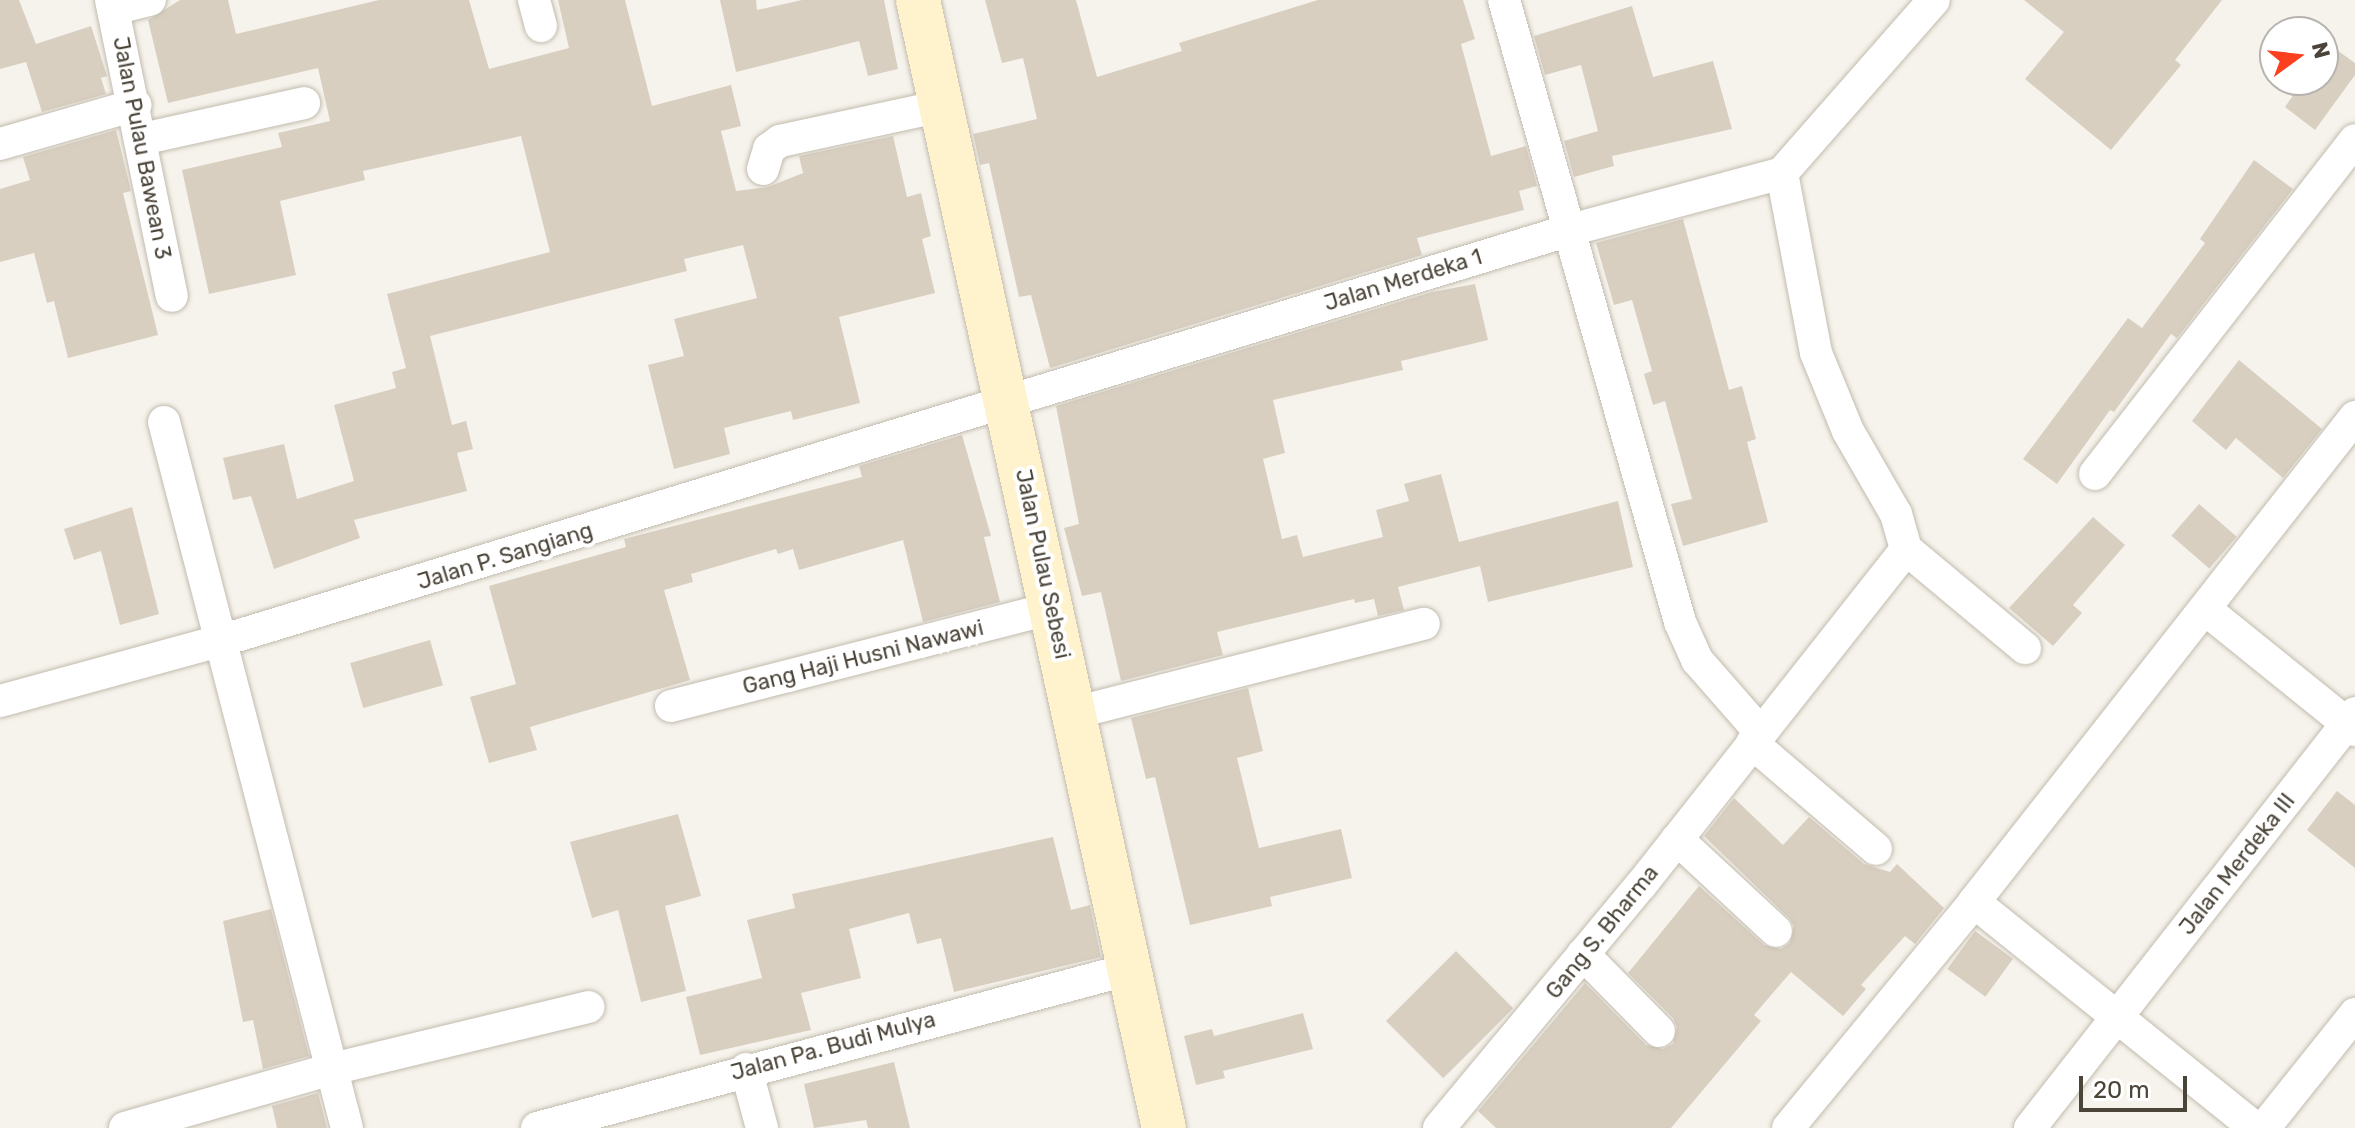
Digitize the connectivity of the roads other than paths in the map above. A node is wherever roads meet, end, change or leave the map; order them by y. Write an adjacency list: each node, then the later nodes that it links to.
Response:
1 (150, 0): 5 (street)
2 (918, 0): 8 (street, Jalan Pulau Sebesi)
3 (1504, 0): 14 (street)
4 (1934, 0): 13 (street)
5 (112, 4): 7 (street, Jalan Pulau Bawean 3)
6 (304, 103): 9 (street)
7 (135, 105): 9 (street, Jalan Pulau Bawean 3); 11 (street)
8 (942, 106): 12 (street); 16 (street, Jalan Pulau Sebesi)
9 (142, 139): 15 (street, Jalan Pulau Bawean 3)
10 (2355, 140): 19 (street)
11 (0, 144)
12 (763, 169)
13 (1782, 173): 14 (street, Jalan Merdeka 1); 20 (street)
14 (1570, 230): 16 (street, Jalan Merdeka 1); 30 (street)
15 (172, 296)
16 (1006, 401): 21 (street, Jalan Pulau Sebesi); 24 (street, Jalan P. Sangiang)
17 (2355, 417): 22 (street)
18 (164, 422): 24 (street)
19 (2095, 474)
20 (1906, 549): 25 (street); 30 (street, Gang S. Bharma)
21 (1054, 608): 27 (street, Gang Haji Husni Nawawi); 28 (street, Jalan Pulau Sebesi)
22 (2205, 609): 29 (street); 33 (street)
23 (1424, 624): 28 (street)
24 (220, 641): 26 (street, Jalan P. Sangiang); 42 (street)
25 (2025, 648)
26 (0, 701)
27 (671, 706)
28 (1074, 713): 36 (street, Jalan Pulau Sebesi)
29 (2352, 722): 39 (street, Jalan Merdeka III)
30 (1757, 738): 31 (street, Gang S. Bharma); 32 (street)
31 (1677, 839): 34 (street); 35 (street, Gang S. Bharma)
32 (1876, 849)
33 (1974, 902): 39 (street); 43 (street)
34 (1776, 931)
35 (1583, 954): 40 (street); 49 (street, Gang S. Bharma)
36 (1130, 969): 41 (street, Jalan Pa. Budi Mulya); 48 (street, Jalan Pulau Sebesi)
37 (589, 1007): 42 (street)
38 (2355, 1014): 52 (street)
39 (2120, 1015): 50 (street, Jalan Merdeka III); 51 (street)
40 (1659, 1031)
41 (746, 1069): 46 (street, Jalan Pa. Budi Mulya); 47 (street)
42 (328, 1070): 44 (street); 45 (street)
43 (1801, 1123)
44 (125, 1128)
45 (347, 1128)
46 (537, 1128)
47 (762, 1128)
48 (1164, 1128)
49 (1439, 1128)
50 (2030, 1128)
51 (2255, 1128)
52 (2264, 1128)

